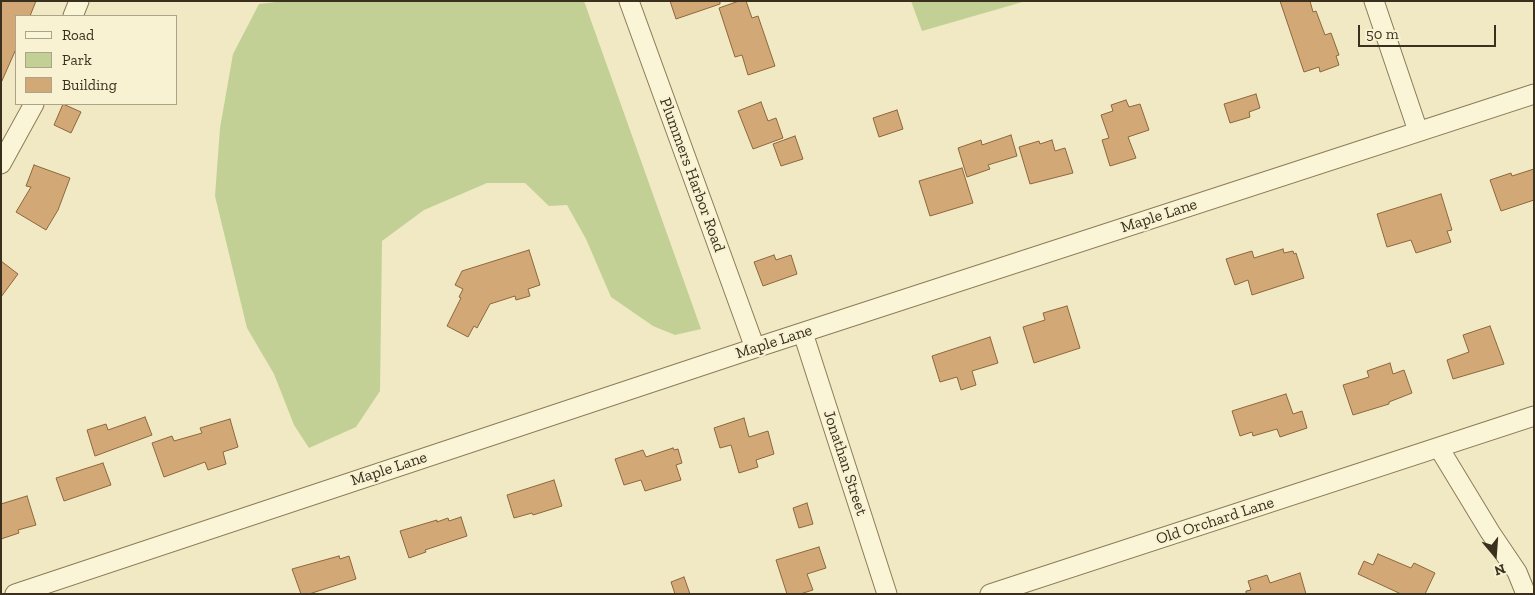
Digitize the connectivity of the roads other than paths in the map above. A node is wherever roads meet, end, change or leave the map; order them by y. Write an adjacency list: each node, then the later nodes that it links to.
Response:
1 (79, 1): 4 (street)
2 (629, 1): 10 (street, Plummers Harbor Road)
3 (1374, 1): 7 (street)
4 (73, 15)
5 (1534, 94): 7 (street, Maple Lane)
6 (33, 105): 8 (street)
7 (1418, 131): 9 (street, Maple Lane)
8 (1, 164)
9 (803, 333): 10 (street, Maple Lane); 14 (street, Jonathan Street)
10 (755, 348): 13 (street, Maple Lane)
11 (1534, 416): 12 (street, Old Orchard Lane)
12 (1439, 448): 15 (street, Old Orchard Lane); 16 (street)
13 (15, 594)
14 (887, 594)
15 (990, 594)
16 (1526, 594)

